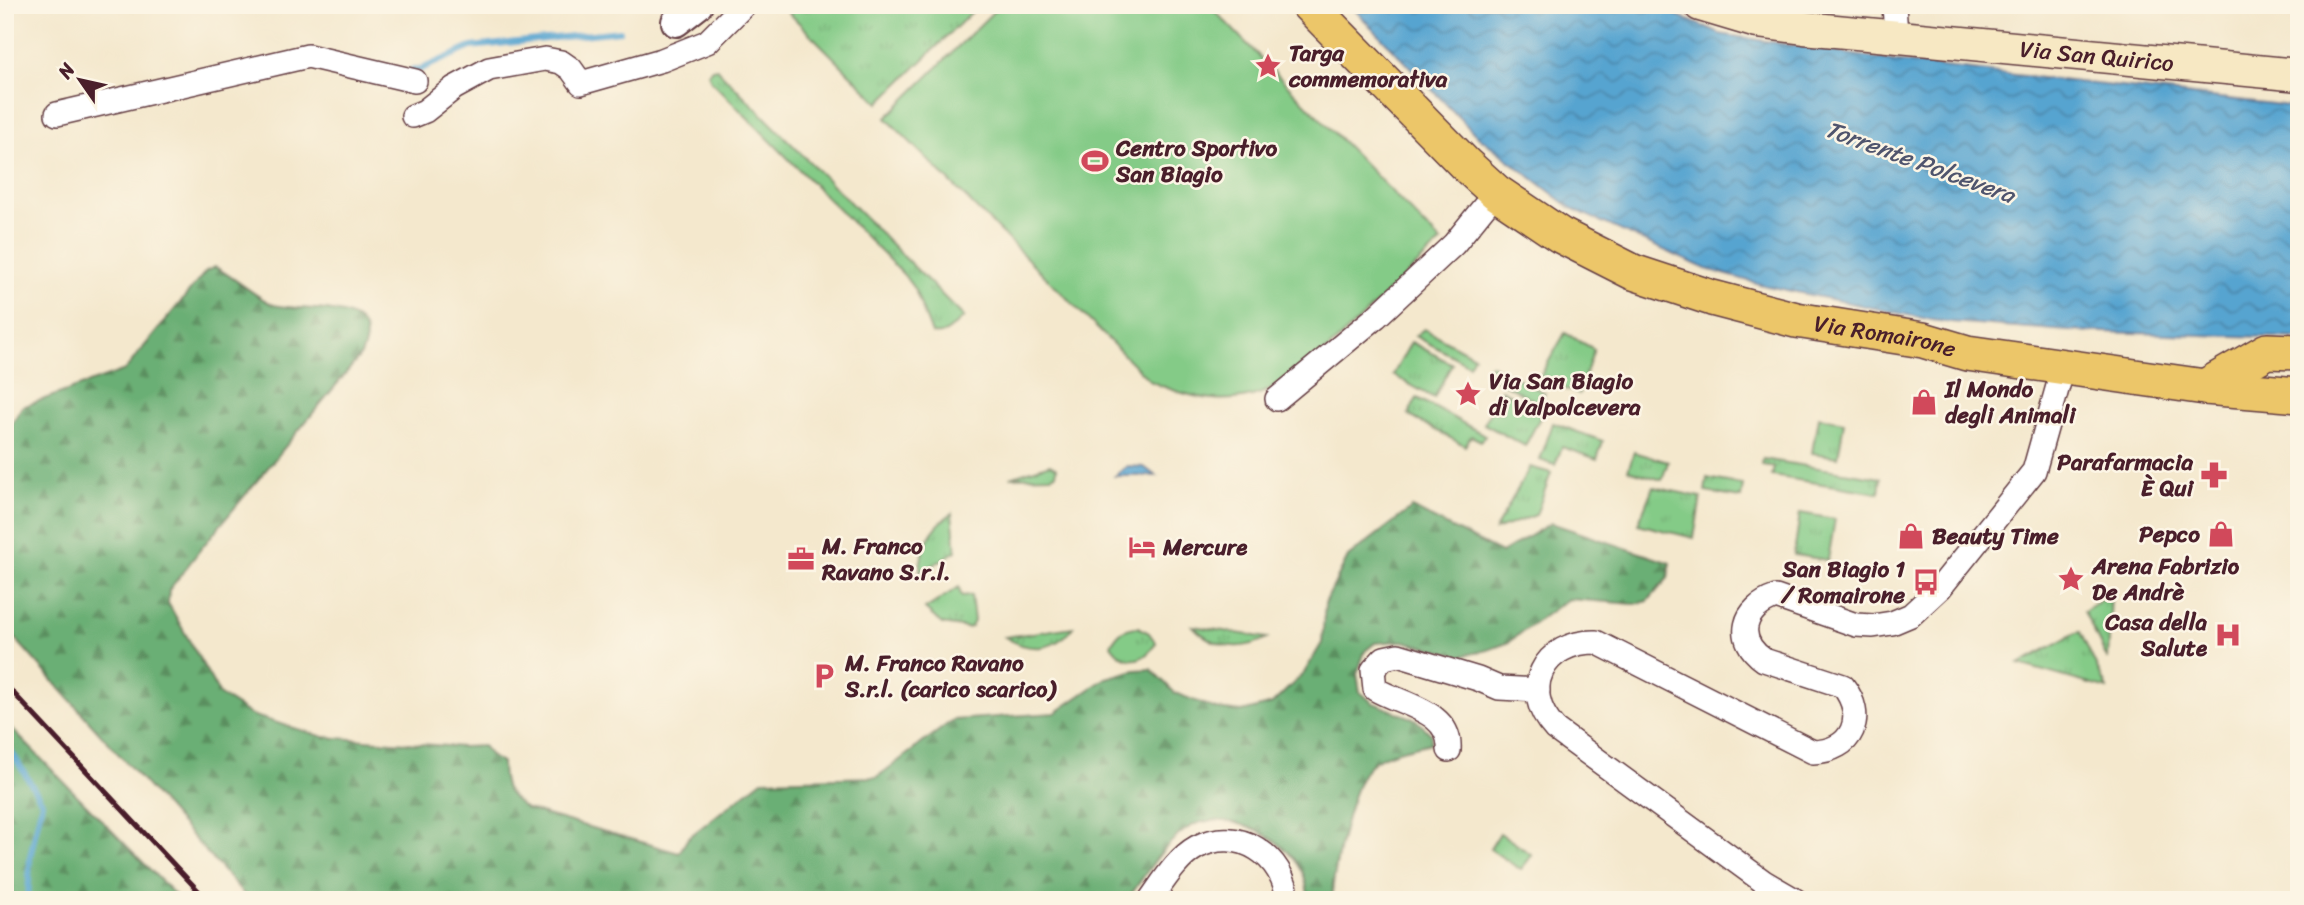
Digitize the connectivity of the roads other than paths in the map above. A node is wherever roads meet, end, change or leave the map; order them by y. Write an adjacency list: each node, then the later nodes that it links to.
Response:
1 (744, 5): 8 (street)
2 (1309, 5): 9 (main road, Via Romairone)
3 (1700, 5): 4 (main road, Via San Quirico)
4 (1895, 20): 5 (main road, Via San Quirico)
5 (2299, 75)
6 (415, 81): 7 (street)
7 (57, 114)
8 (413, 116)
9 (1496, 192): 11 (main road, Via Romairone); 14 (street)
10 (2299, 352): 12 (main road)
11 (2063, 368): 12 (main road, Via Romairone); 15 (street)
12 (2205, 387): 13 (main road, Via Romairone)
13 (2299, 395)
14 (1278, 399)
15 (1538, 690): 16 (street); 19 (street)
16 (1449, 750)
17 (1150, 900): 18 (street)
18 (1288, 900)
19 (1795, 900)

